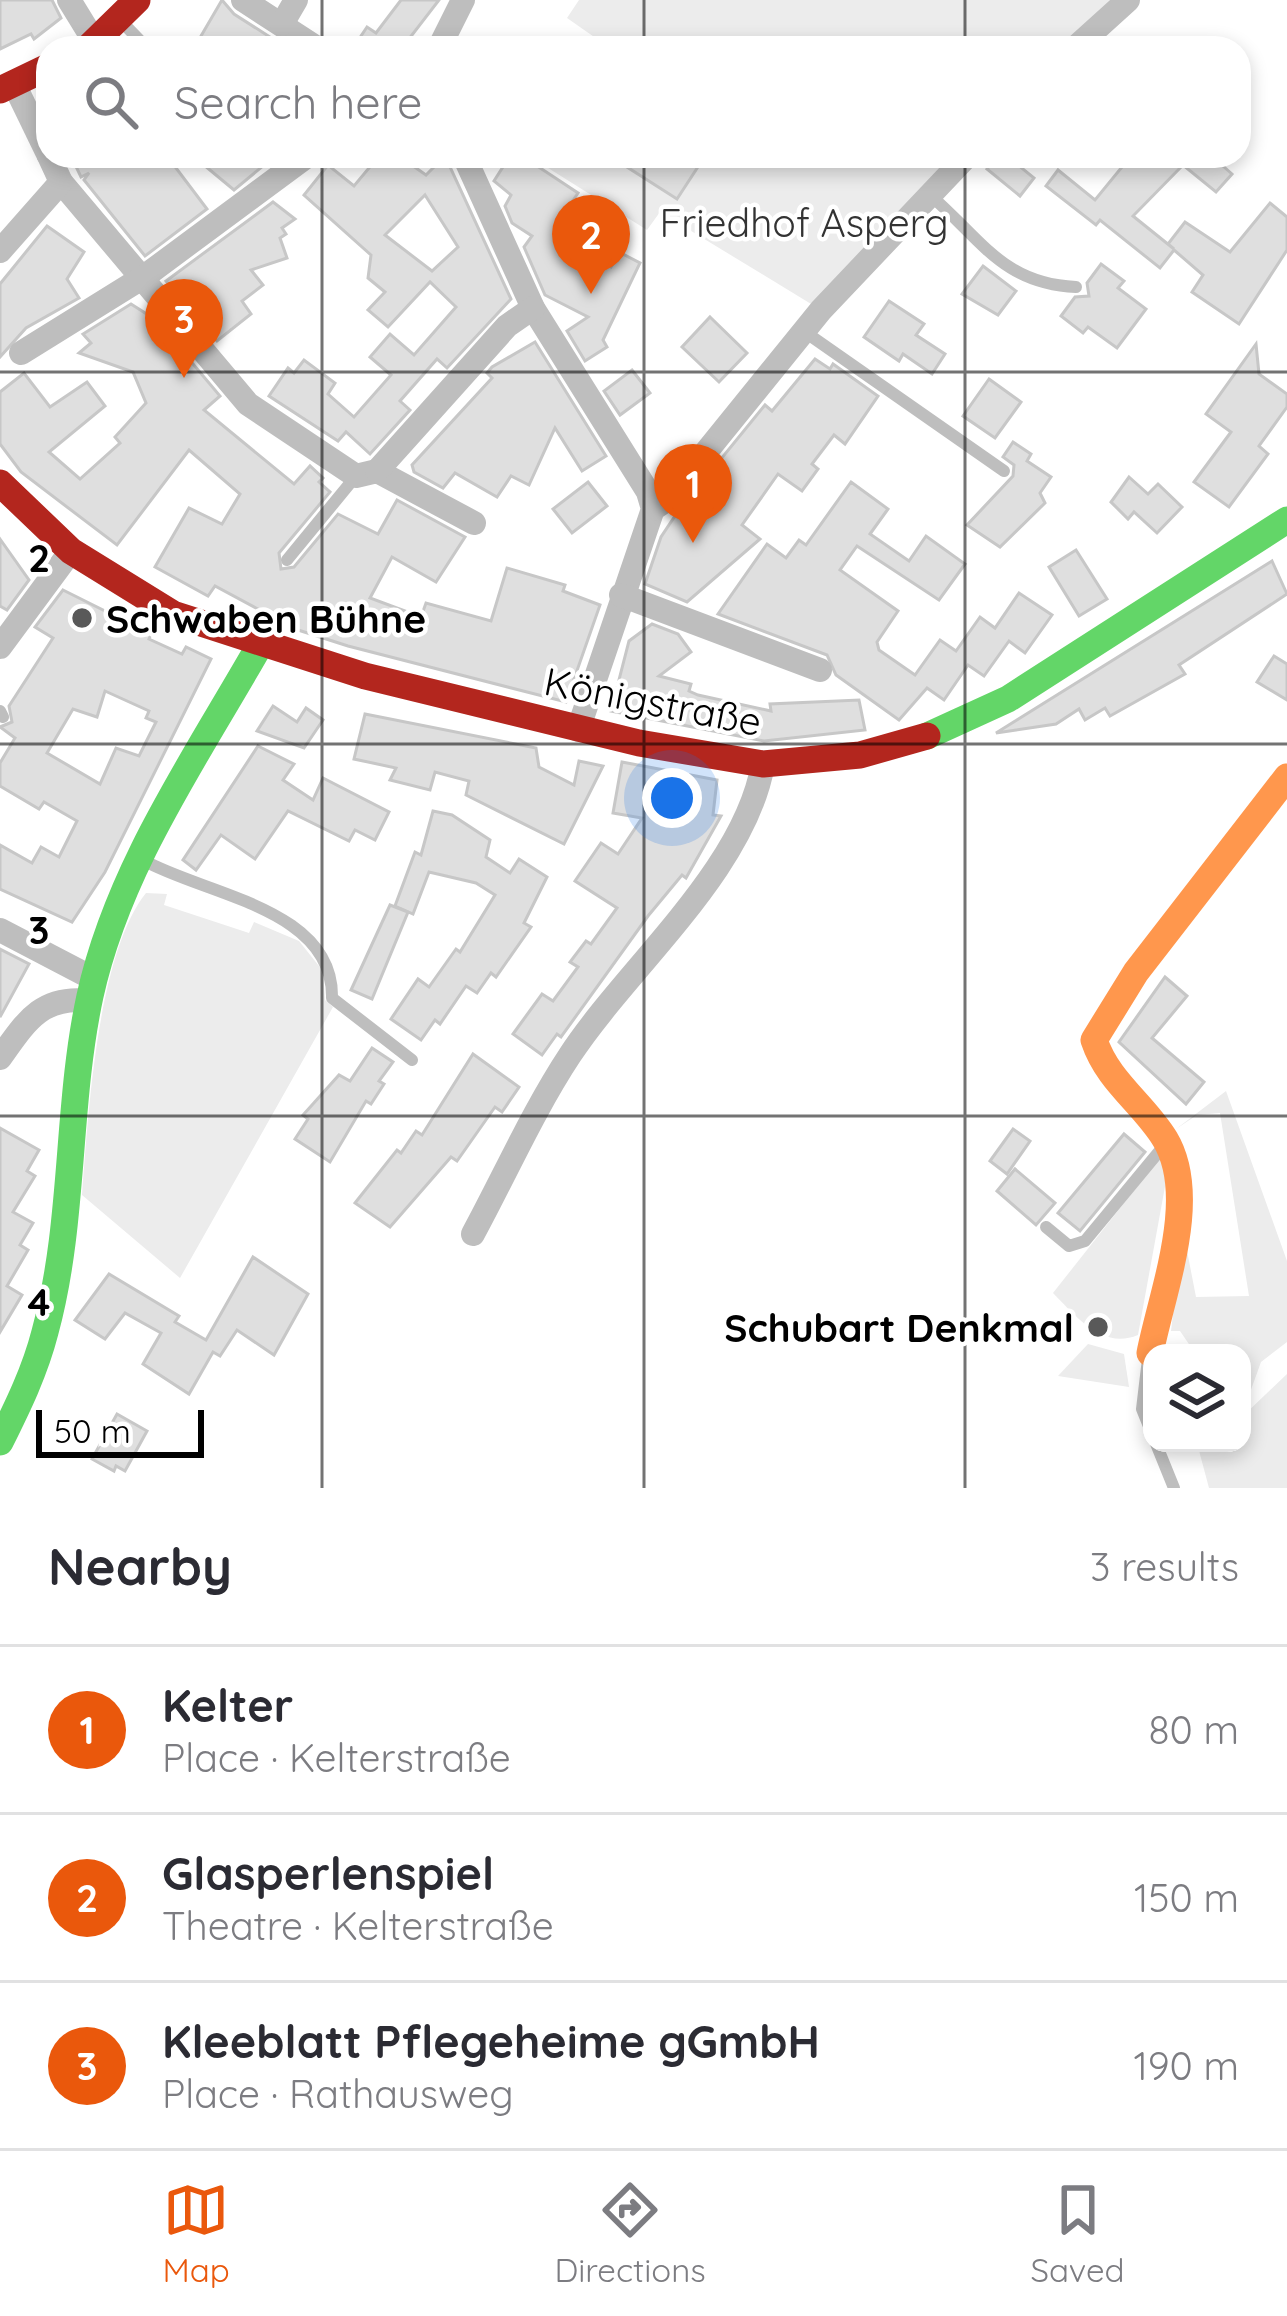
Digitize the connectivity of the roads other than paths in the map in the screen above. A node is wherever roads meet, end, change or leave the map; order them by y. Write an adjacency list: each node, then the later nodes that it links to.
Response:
1 (70, 0): 8 (street)
2 (243, 0): 7 (street)
3 (296, 0): 7 (street)
4 (463, 0): 11 (street)
5 (1128, 0): 12 (street)
6 (129, 11): 9 (street)
7 (282, 24): 10 (street)
8 (87, 36)
9 (103, 36)
10 (299, 36)
11 (445, 36)
12 (1088, 36)
13 (36, 73): 14 (street)
14 (7, 87): 15 (street)
15 (36, 129)
16 (56, 168): 20 (street)
17 (291, 168): 23 (street)
18 (469, 168): 25 (street)
19 (955, 168): 21 (street)
20 (62, 182): 22 (street); 23 (street)
21 (930, 194): 24 (lane); 26 (street)
22 (0, 251)
23 (146, 276): 27 (street); 29 (street)
24 (1076, 287)
25 (533, 308): 29 (street); 31 (street)
26 (804, 331): 28 (lane); 31 (street)
27 (21, 353)
28 (1004, 471)
29 (366, 474): 33 (street); 35 (lane)
30 (0, 483): 34 (street, Königstraße)
31 (653, 509): 36 (street)
32 (1287, 520): 41 (street, Königstraße)
33 (474, 523)
34 (71, 550): 37 (street, Königstraße); 38 (street)
35 (287, 560)
36 (621, 595): 39 (street); 40 (street)
37 (261, 643): 40 (street, Königstraße); 43 (street)
38 (0, 647)
39 (820, 670)
40 (578, 730): 41 (street, Königstraße)
41 (763, 764): 50 (street)
42 (1287, 777): 48 (street)
43 (142, 859): 45 (street); 47 (lane)
44 (0, 930): 45 (street)
45 (92, 990): 46 (street); 54 (street)
46 (0, 1058)
47 (412, 1060)
48 (1167, 1143): 49 (lane); 51 (street)
49 (1046, 1227)
50 (473, 1234)
51 (1152, 1344)
52 (1143, 1377): 53 (lane)
53 (1143, 1411)
54 (0, 1442)
55 (1159, 1452): 56 (lane)
56 (1174, 1488)

